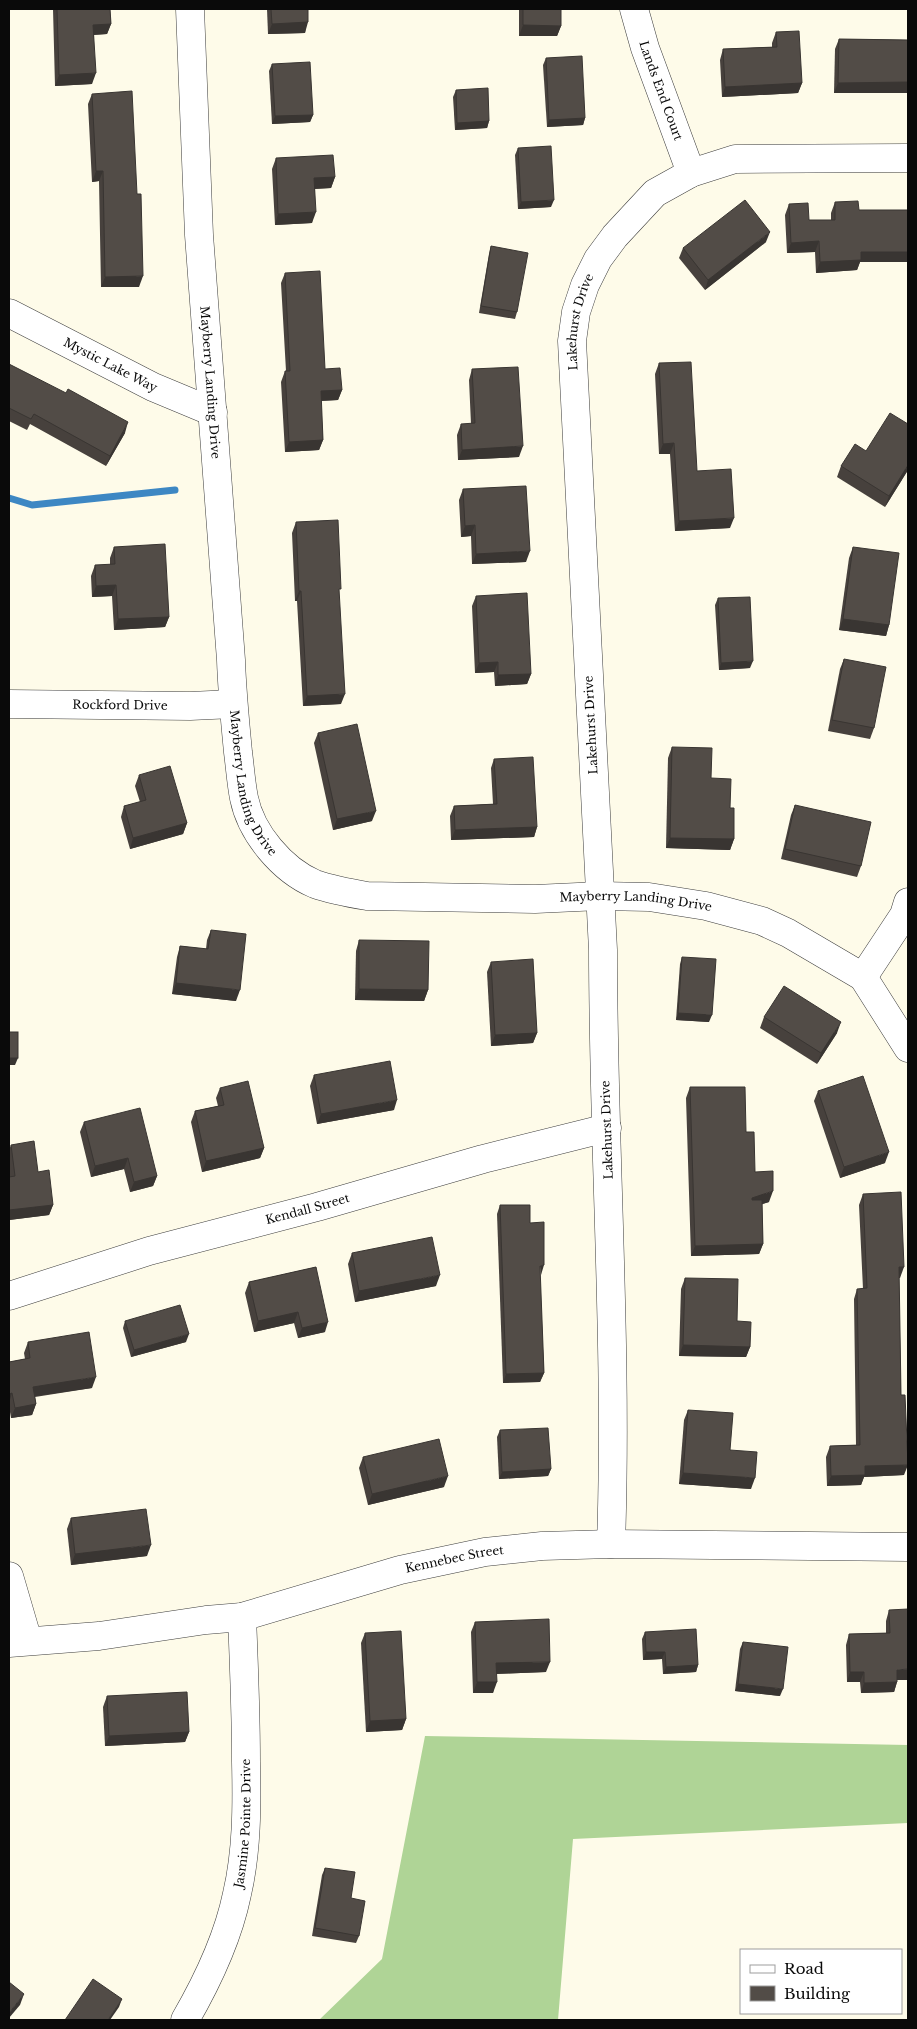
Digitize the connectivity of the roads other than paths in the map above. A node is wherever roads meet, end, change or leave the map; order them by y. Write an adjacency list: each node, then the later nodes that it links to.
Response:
1 (190, 9): 6 (street, Mayberry Landing Drive)
2 (634, 9): 4 (street, Lands End Court)
3 (908, 158): 4 (street, Lakehurst Drive)
4 (691, 173): 9 (street, Lakehurst Drive)
5 (9, 313): 6 (street, Mystic Lake Way)
6 (213, 412): 8 (street, Mayberry Landing Drive)
7 (9, 704): 8 (street, Rockford Drive)
8 (233, 704): 9 (street, Mayberry Landing Drive)
9 (600, 896): 11 (street, Mayberry Landing Drive); 13 (street, Lakehurst Drive)
10 (908, 902): 11 (street)
11 (864, 977): 12 (street, Mayberry Landing Drive)
12 (908, 1048)
13 (608, 1128): 14 (street, Kendall Street); 15 (street, Lakehurst Drive)
14 (9, 1296)
15 (611, 1544): 16 (street, Kennebec Street); 18 (street, Kennebec Street)
16 (908, 1548)
17 (9, 1576): 19 (street)
18 (242, 1617): 19 (street, Kennebec Street); 20 (street, Jasmine Pointe Drive)
19 (18, 1642)
20 (185, 2020)

